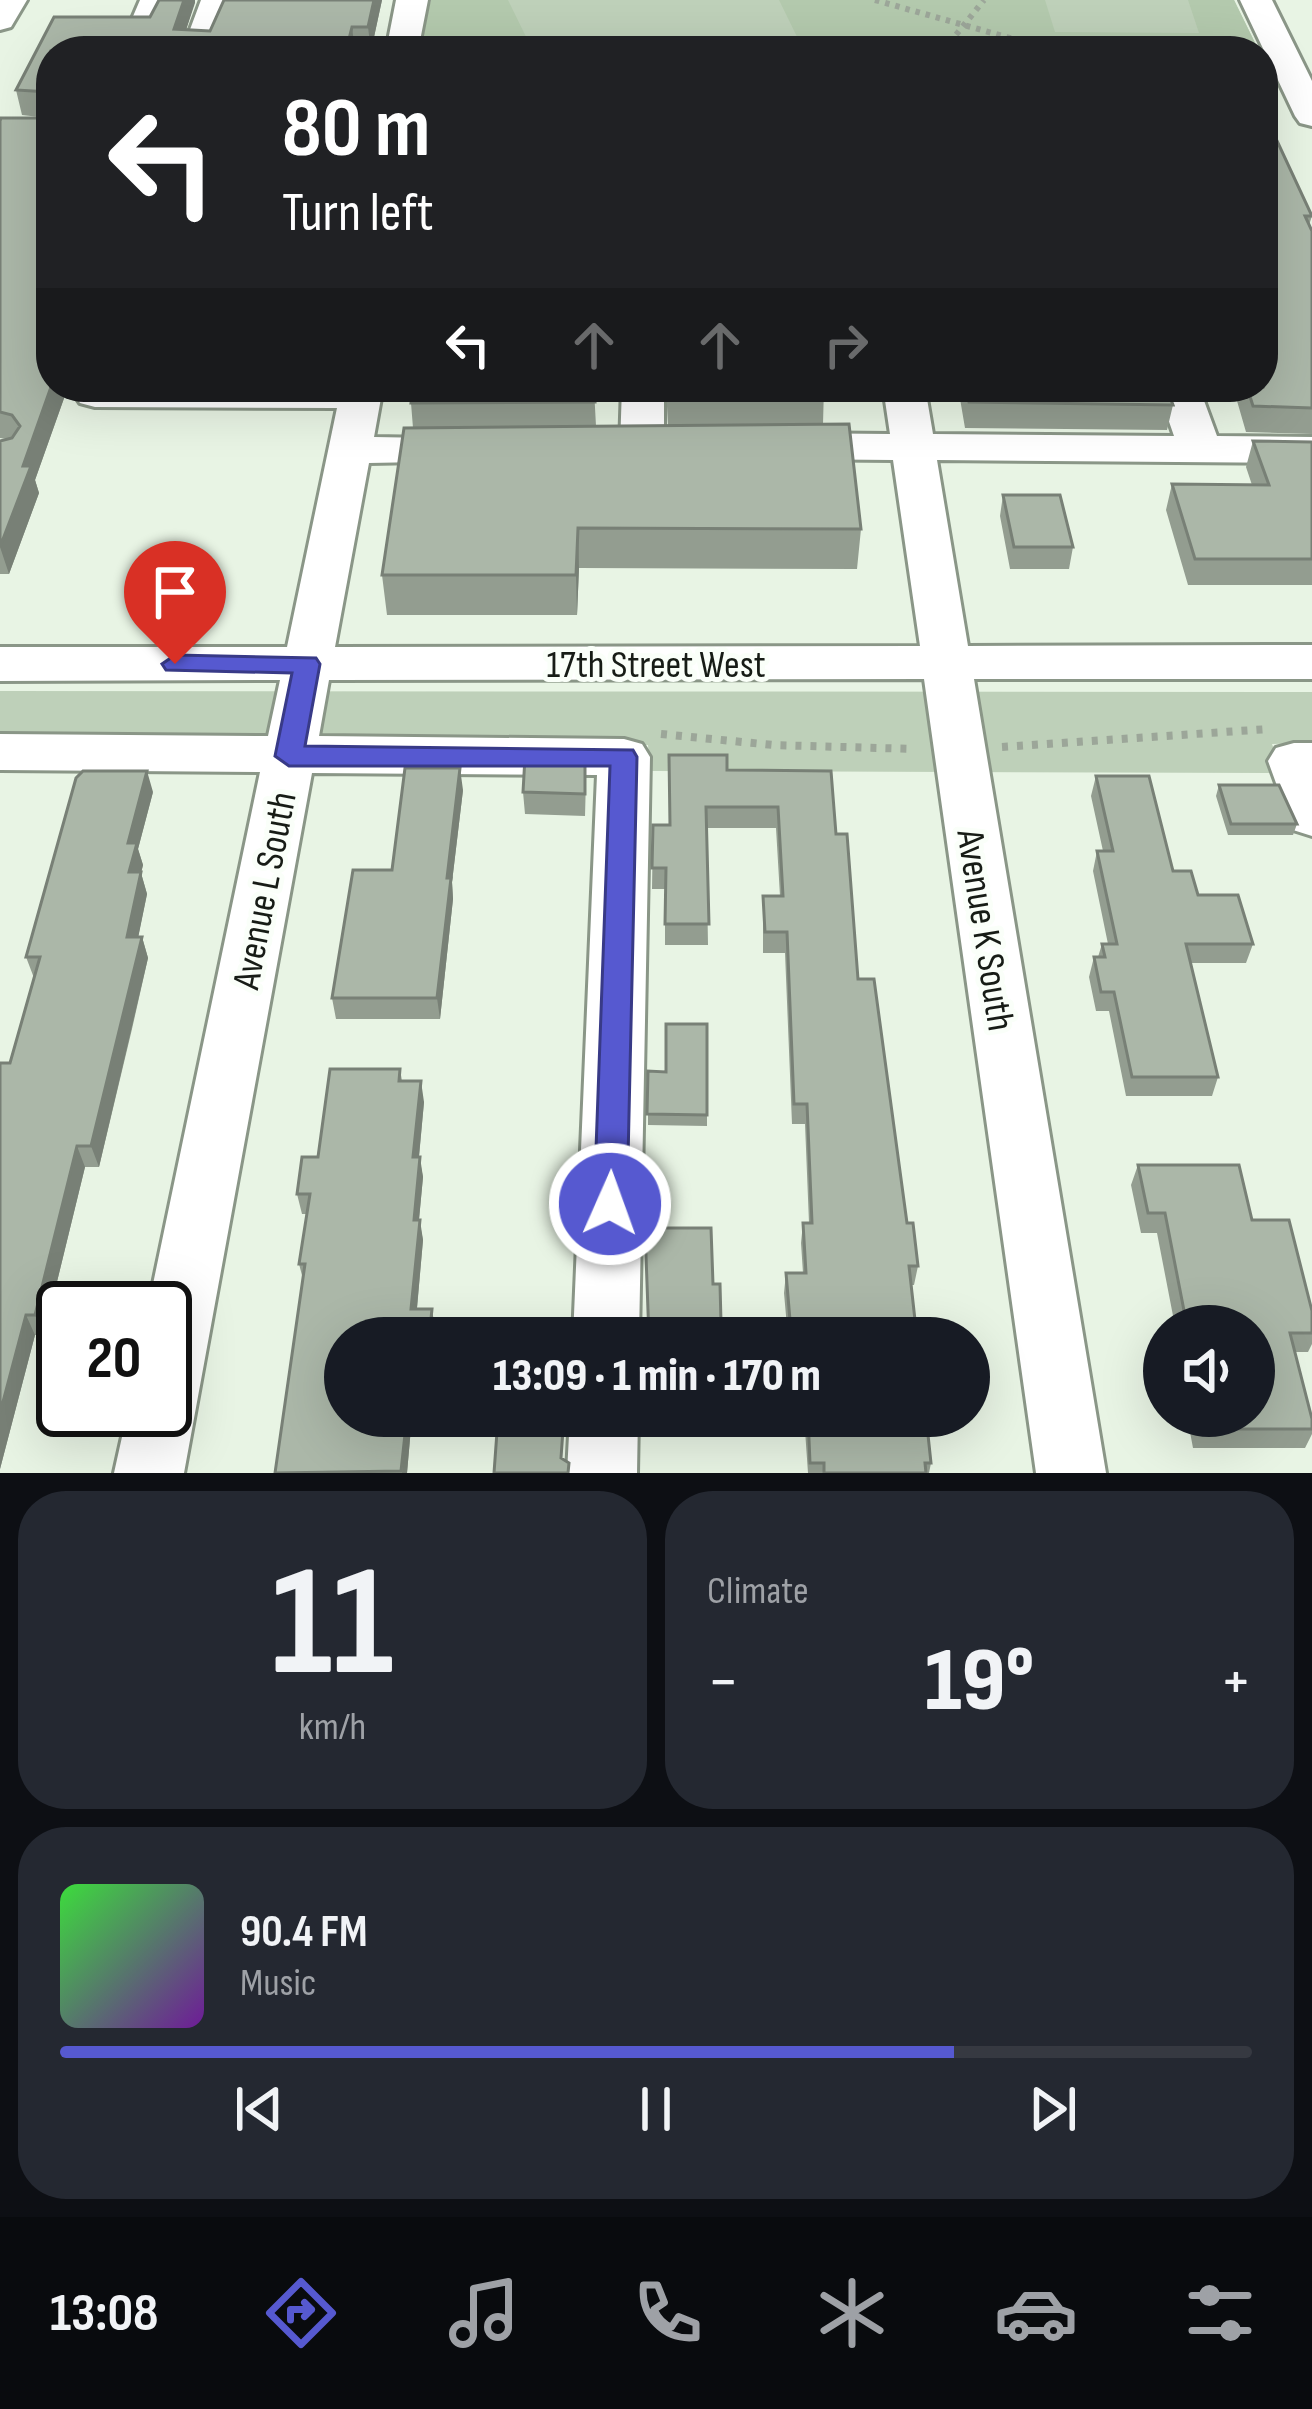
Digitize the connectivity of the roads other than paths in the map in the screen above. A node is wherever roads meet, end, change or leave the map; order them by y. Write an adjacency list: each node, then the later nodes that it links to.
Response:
1 (11, 0): 5 (street)
2 (217, 0): 6 (street)
3 (412, 0): 7 (street)
4 (1256, 0): 8 (street)
5 (0, 20)
6 (204, 36)
7 (405, 36)
8 (1273, 36)
9 (1278, 46): 10 (street)
10 (1312, 116)
11 (1278, 126): 12 (street)
12 (1312, 133)
13 (359, 402): 24 (street, Avenue L South)
14 (643, 402): 17 (street)
15 (907, 402): 20 (street, Avenue K South)
16 (1183, 402): 25 (street)
17 (642, 446): 18 (street); 21 (street)
18 (687, 446)
19 (733, 446): 20 (street)
20 (914, 446): 25 (street); 26 (street, Avenue K South)
21 (595, 447)
22 (523, 448): 24 (street)
23 (1312, 449): 25 (street)
24 (350, 450): 29 (street, Avenue L South)
25 (1201, 450)
26 (946, 662): 27 (street, 17th Street West); 29 (street, 17th Street West); 40 (street, Avenue K South)
27 (1312, 662)
28 (0, 664): 29 (street, 17th Street West)
29 (307, 664): 31 (street, Avenue L South)
30 (0, 752): 31 (street)
31 (289, 756): 34 (street, Avenue L South); 35 (street)
32 (1312, 761): 33 (street)
33 (1312, 816)
34 (187, 1281)
35 (608, 1317)
36 (156, 1437): 38 (street)
37 (603, 1437): 39 (street)
38 (149, 1473)
39 (602, 1473)
40 (1071, 1473)

